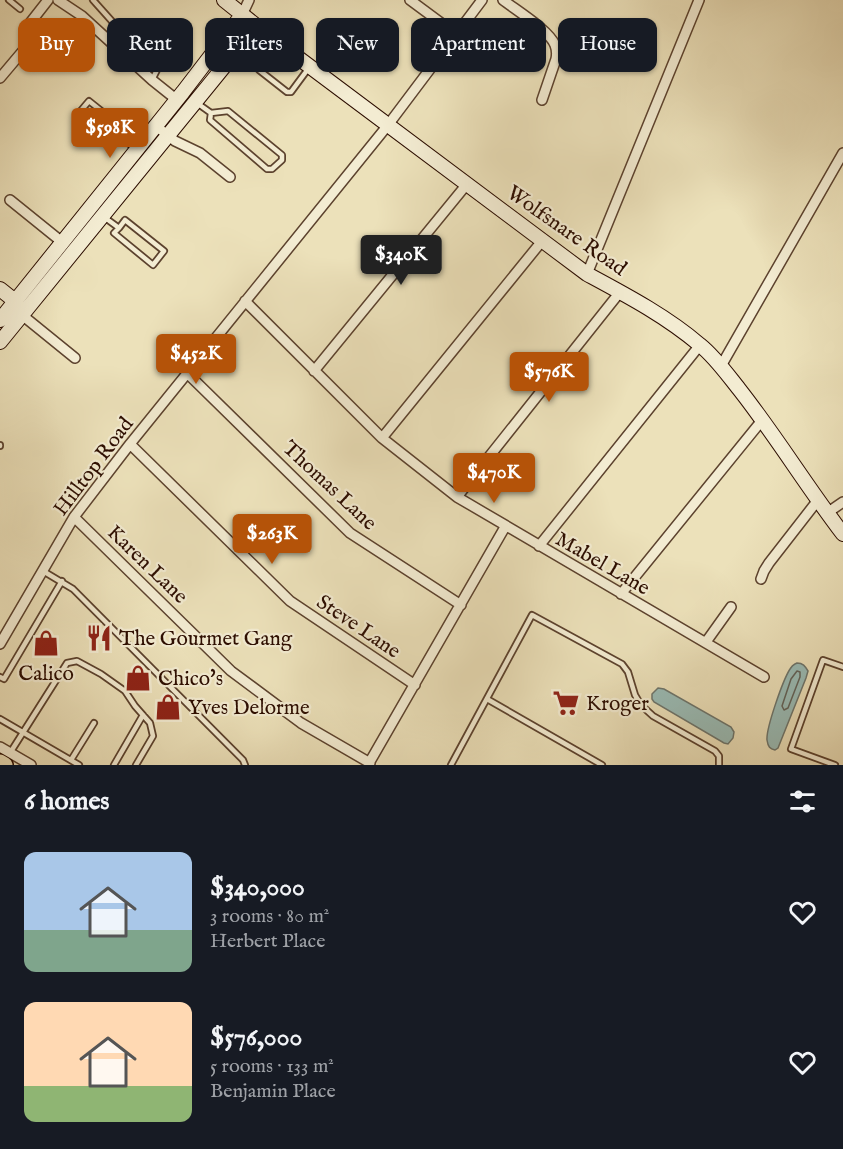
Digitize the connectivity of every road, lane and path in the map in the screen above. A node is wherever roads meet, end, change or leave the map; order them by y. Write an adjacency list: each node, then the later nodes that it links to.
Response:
1 (9, 0): 11 (lane)
2 (48, 0): 21 (street)
3 (58, 0): 22 (street)
4 (93, 0): 22 (lane)
5 (224, 0): 12 (street, Wolfsnare Road)
6 (249, 0): 12 (street)
7 (410, 0): 14 (street)
8 (482, 0): 15 (street, Hilltop Road)
9 (503, 0): 24 (street)
10 (699, 0): 41 (street)
11 (20, 9)
12 (242, 15): 13 (street, Wolfsnare Road); 23 (street)
13 (246, 18)
14 (434, 18)
15 (468, 18)
16 (304, 62): 17 (street, Wolfsnare Road)
17 (310, 66): 19 (lane); 27 (street, Wolfsnare Road)
18 (219, 72): 25 (street)
19 (262, 72)
20 (428, 72): 27 (street, Hilltop Road)
21 (0, 78)
22 (152, 80): 23 (street)
23 (180, 96): 25 (street); 28 (street)
24 (542, 100)
25 (195, 102): 26 (lane); 29 (street)
26 (211, 113): 26 (lane)
27 (388, 125): 35 (street, Wolfsnare Road); 44 (street, Hilltop Road)
28 (156, 126): 29 (street); 30 (street)
29 (168, 135): 34 (street); 37 (street)
30 (133, 146): 30 (lane); 37 (street)
31 (843, 153): 32 (street)
32 (833, 171): 33 (street); 50 (street)
33 (843, 175)
34 (230, 177)
35 (467, 184): 39 (street, Wolfsnare Road); 51 (street)
36 (10, 200): 40 (street)
37 (97, 211): 38 (lane); 40 (street); 46 (street)
38 (118, 228): 38 (lane)
39 (542, 241): 41 (street, Wolfsnare Road); 54 (street)
40 (62, 242): 45 (street)
41 (587, 274): 43 (street, Wolfsnare Road)
42 (0, 289): 45 (street)
43 (620, 292): 48 (street, Wolfsnare Road); 56 (street)
44 (245, 301): 51 (street, Mabel Lane); 52 (street, Hilltop Road)
45 (6, 308): 46 (street)
46 (22, 315): 47 (street); 49 (street)
47 (0, 342)
48 (700, 345): 50 (street, Wolfsnare Road); 63 (street)
49 (75, 358)
50 (721, 366): 53 (street, Wolfsnare Road)
51 (314, 371): 54 (street, Mabel Lane)
52 (188, 374): 55 (street, Hilltop Road); 68 (street, Thomas Lane)
53 (763, 419): 57 (street, Wolfsnare Road); 67 (street)
54 (382, 438): 56 (street, Mabel Lane)
55 (130, 444): 60 (street, Hilltop Road); 75 (street, Steve Lane)
56 (457, 497): 61 (street, Mabel Lane)
57 (818, 500): 59 (street, Wolfsnare Road); 65 (street)
58 (843, 502): 59 (street)
59 (826, 513): 62 (street, Wolfsnare Road)
60 (74, 517): 64 (street, Hilltop Road); 86 (street, Karen Lane)
61 (505, 527): 63 (street, Mabel Lane); 68 (street)
62 (843, 534)
63 (539, 546): 67 (street, Mabel Lane)
64 (43, 571): 66 (lane); 71 (street, Hilltop Road)
65 (761, 579)
66 (62, 581): 74 (lane); 91 (lane)
67 (621, 594): 70 (street, Mabel Lane)
68 (461, 605): 75 (street)
69 (731, 607): 70 (street)
70 (706, 642): 73 (street, Mabel Lane)
71 (0, 644)
72 (843, 668): 95 (lane)
73 (764, 677)
74 (2, 678): 76 (lane)
75 (415, 685): 86 (street)
76 (0, 686)
77 (487, 699): 92 (lane); 93 (lane); 94 (lane)
78 (143, 715): 81 (lane); 85 (lane); 89 (lane)
79 (0, 719): 81 (lane)
80 (94, 723): 84 (lane)
81 (23, 733): 83 (lane); 84 (lane)
82 (0, 747): 83 (street)
83 (5, 760): 87 (street)
84 (71, 760): 88 (lane)
85 (137, 763): 90 (lane)
86 (369, 764)
87 (31, 765)
88 (79, 765)
89 (114, 765)
90 (146, 765)
91 (245, 765)
92 (451, 765)
93 (602, 765)
94 (719, 765)
95 (835, 765)

